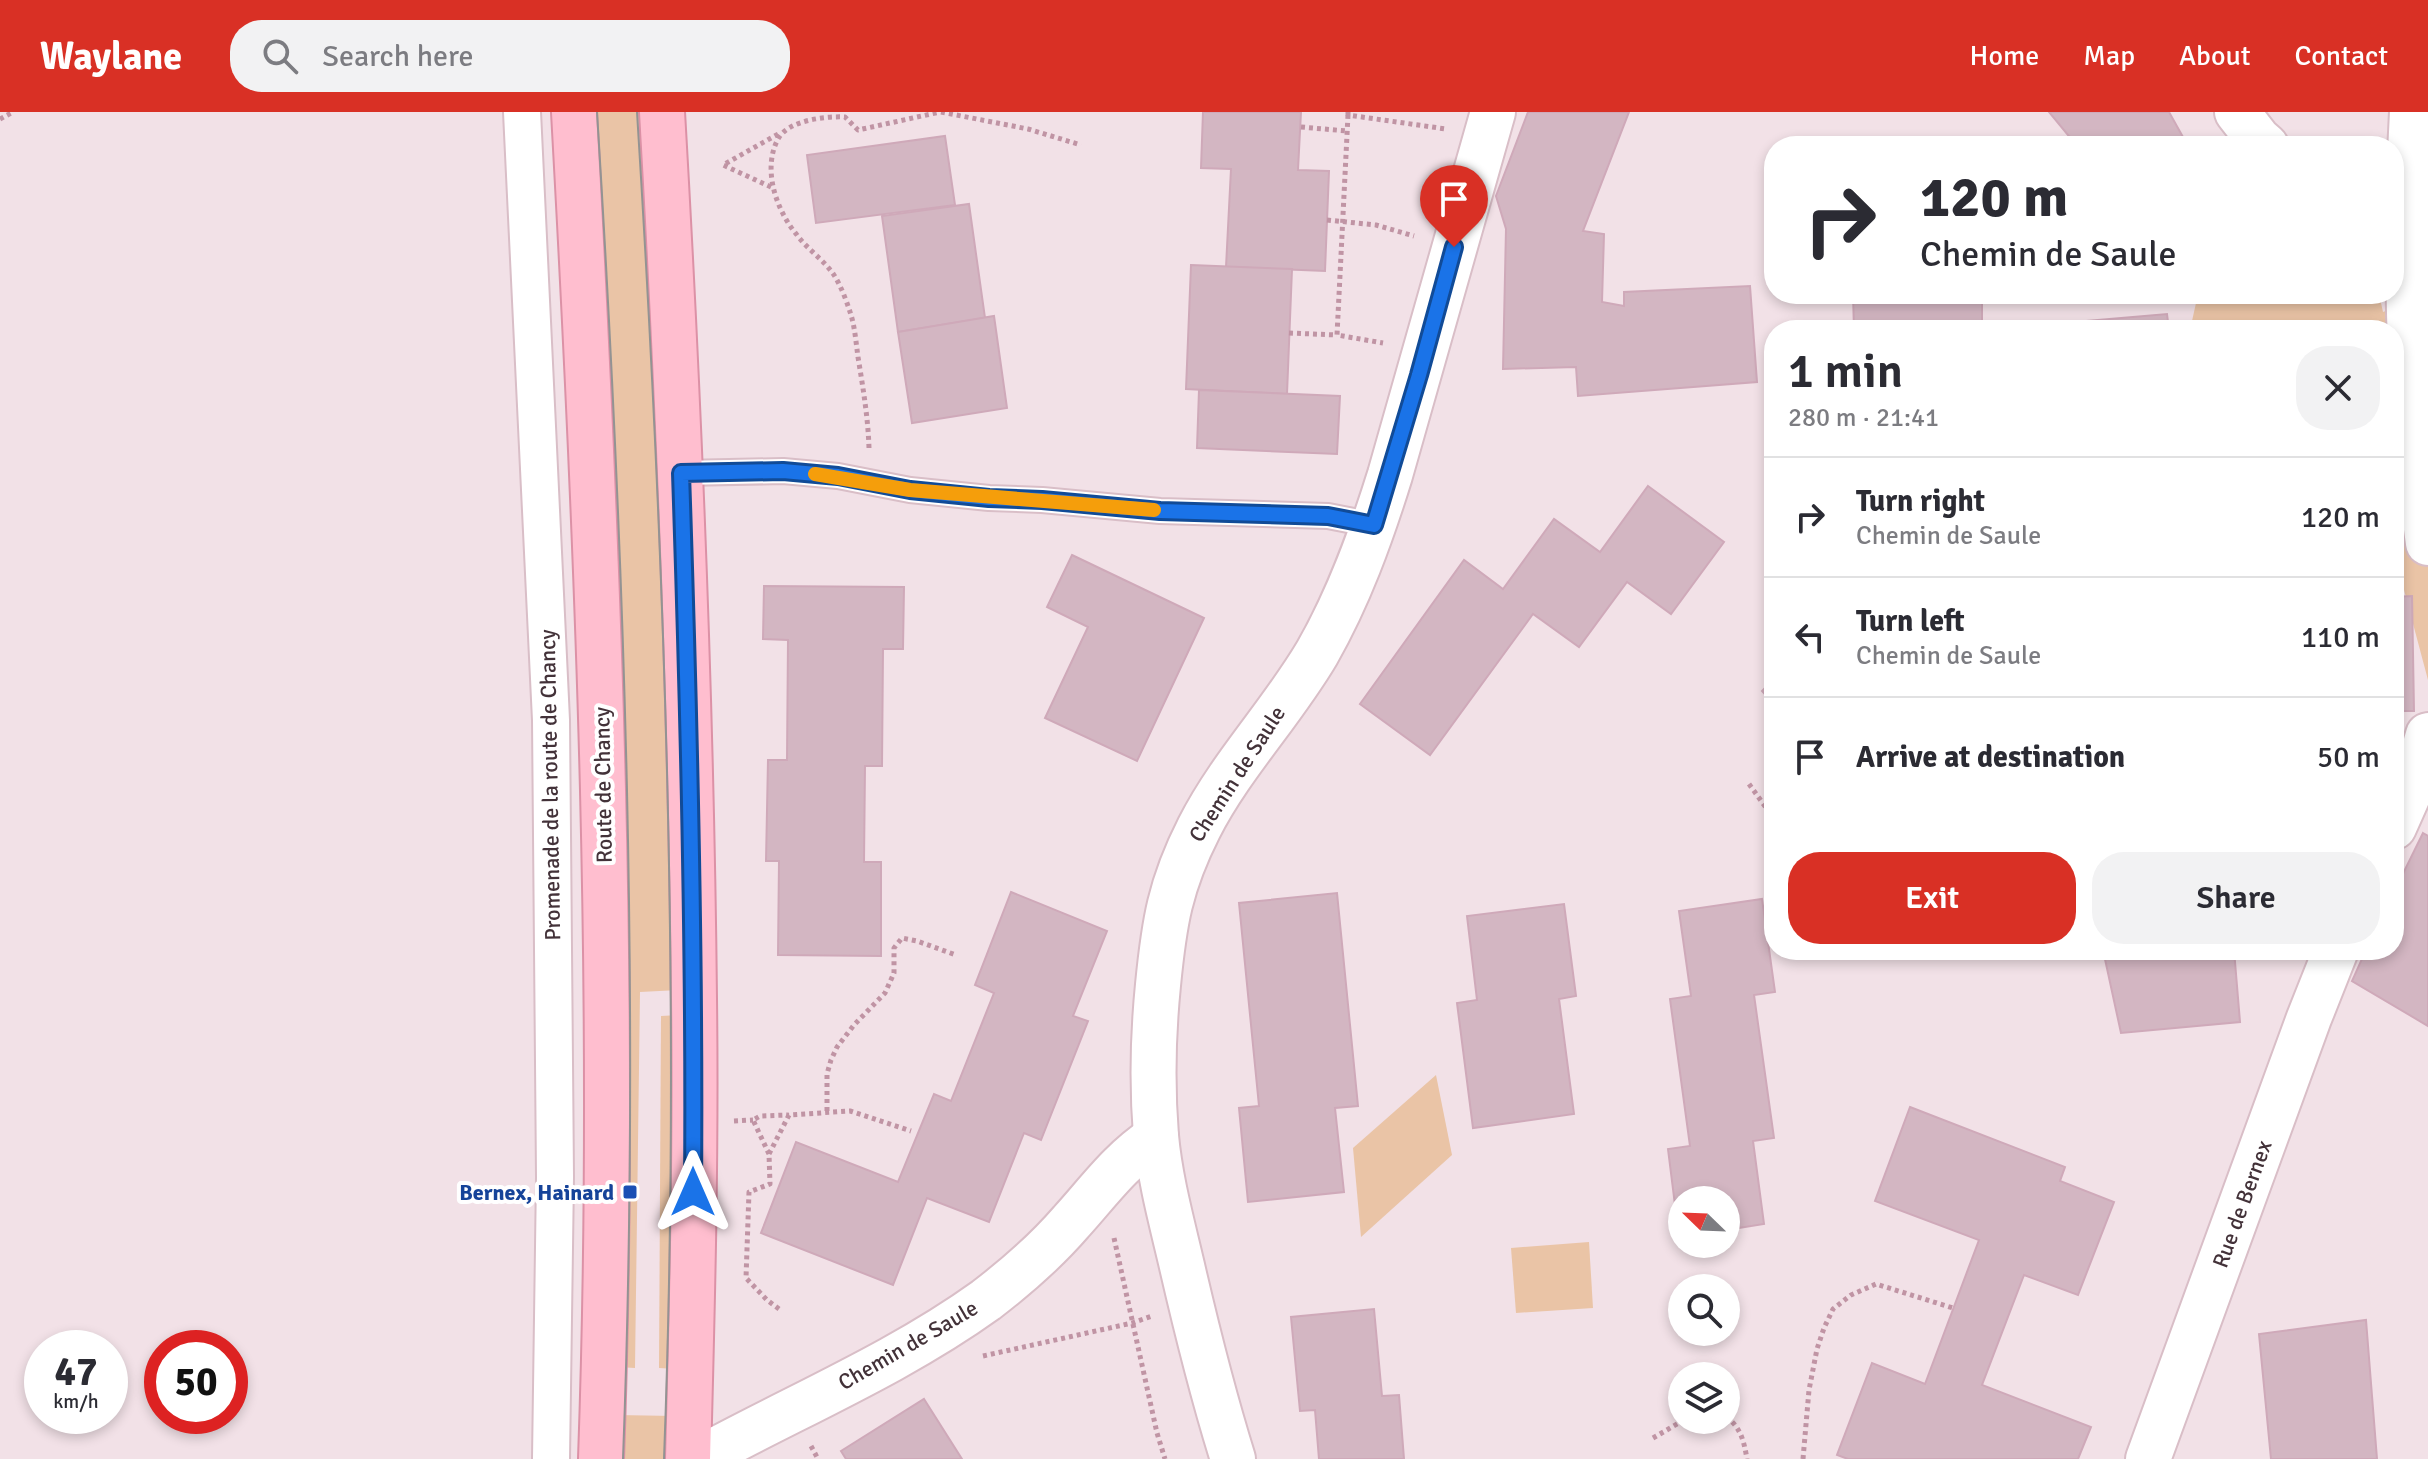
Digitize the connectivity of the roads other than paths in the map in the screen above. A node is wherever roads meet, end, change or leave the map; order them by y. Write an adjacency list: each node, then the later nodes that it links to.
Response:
1 (522, 112): 17 (street, Promenade de la route de Chancy)
2 (574, 112): 18 (main road, Route de Chancy)
3 (662, 112): 9 (main road)
4 (2412, 112): 6 (street)
5 (1489, 123): 10 (street, Chemin de Saule)
6 (2404, 161)
7 (2404, 201): 8 (street)
8 (2419, 305): 11 (street)
9 (681, 473): 10 (lane); 19 (main road)
10 (1374, 525): 16 (street, Chemin de Saule)
11 (2428, 543)
12 (2428, 735): 13 (street)
13 (2422, 784): 14 (street)
14 (2404, 812)
15 (2332, 960): 22 (street, Rue de Bernex)
16 (1156, 1137): 20 (street, Chemin de Saule); 21 (street, Chemin de Saule)
17 (551, 1459)
18 (601, 1459)
19 (688, 1459)
20 (708, 1459)
21 (1233, 1459)
22 (2148, 1459)

